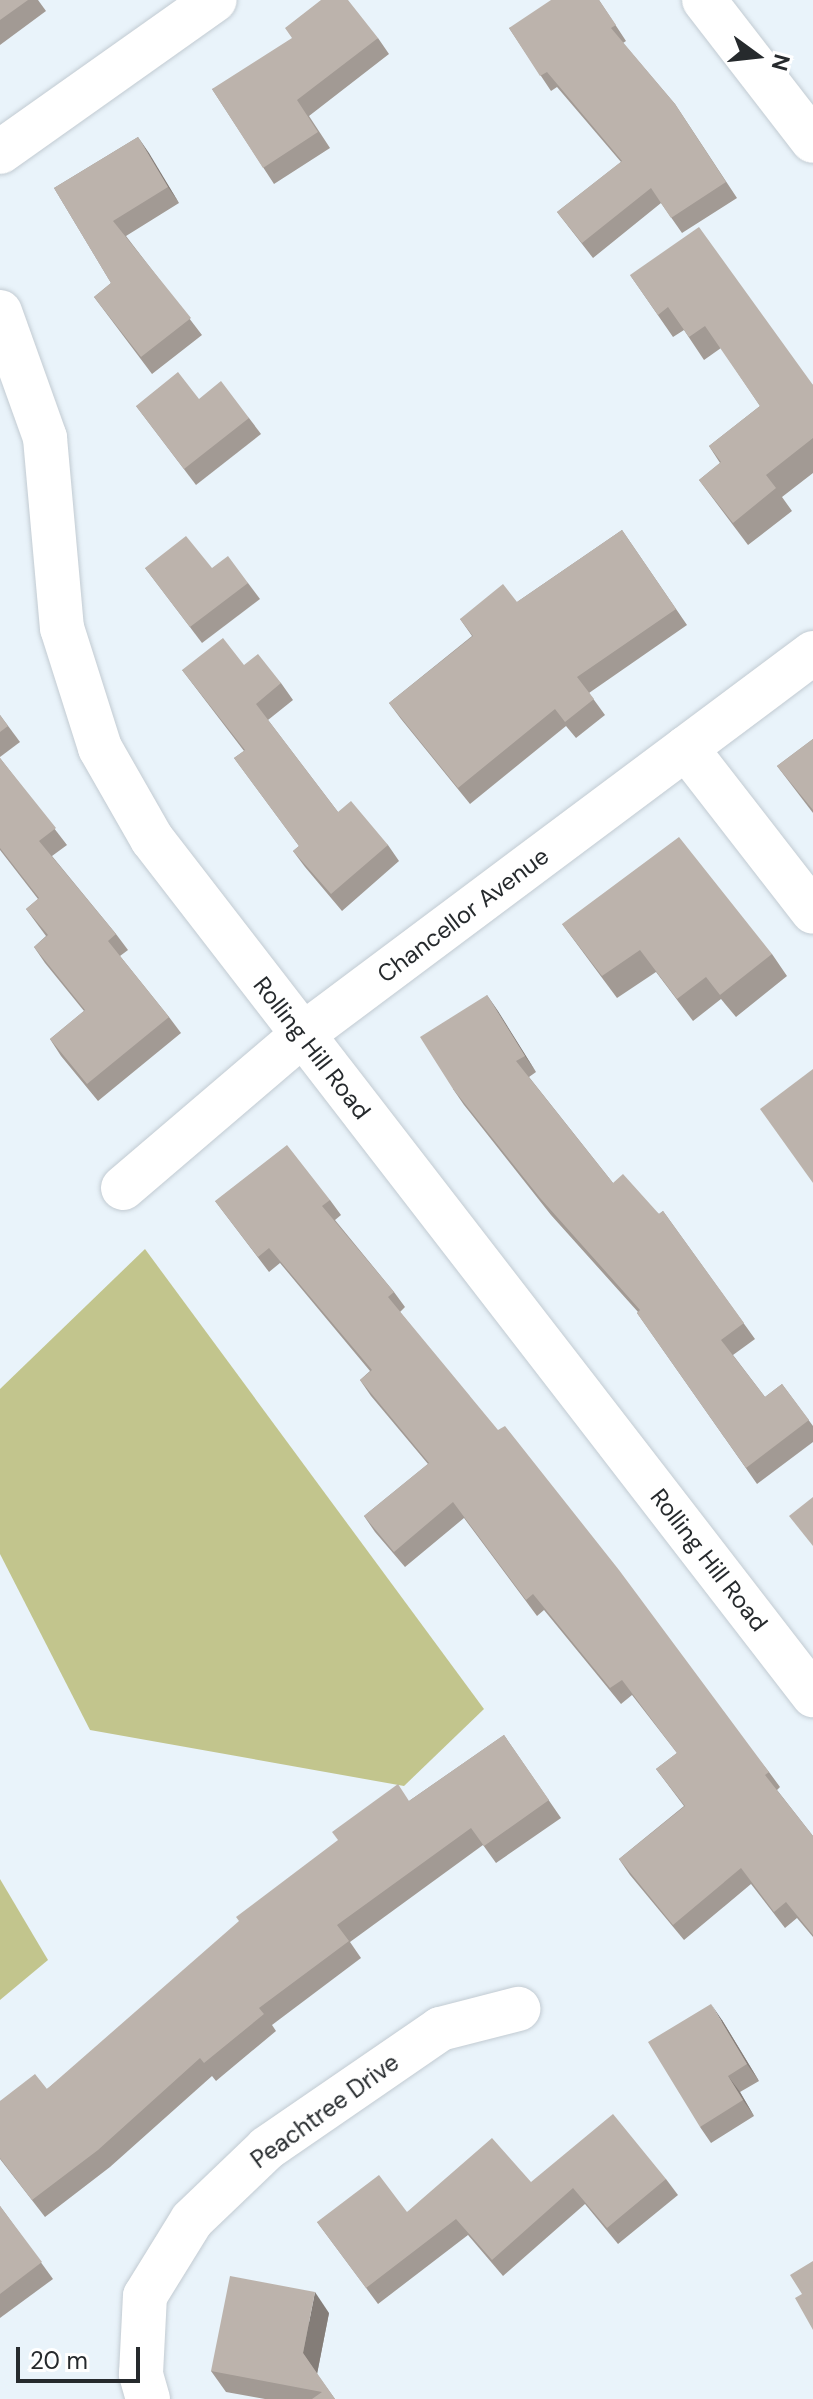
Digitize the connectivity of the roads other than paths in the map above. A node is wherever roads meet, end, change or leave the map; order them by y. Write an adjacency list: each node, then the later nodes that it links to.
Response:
1 (215, 0): 4 (street)
2 (704, 0): 3 (street)
3 (813, 141)
4 (0, 152)
5 (0, 312): 9 (street, Rolling Hill Road)
6 (813, 653): 7 (street, Chancellor Avenue)
7 (686, 748): 8 (street); 9 (street, Chancellor Avenue)
8 (813, 912)
9 (302, 1035): 10 (street, Chancellor Avenue); 11 (street, Rolling Hill Road)
10 (123, 1188)
11 (813, 1695)
12 (518, 2009): 13 (street, Peachtree Drive)
13 (148, 2399)

